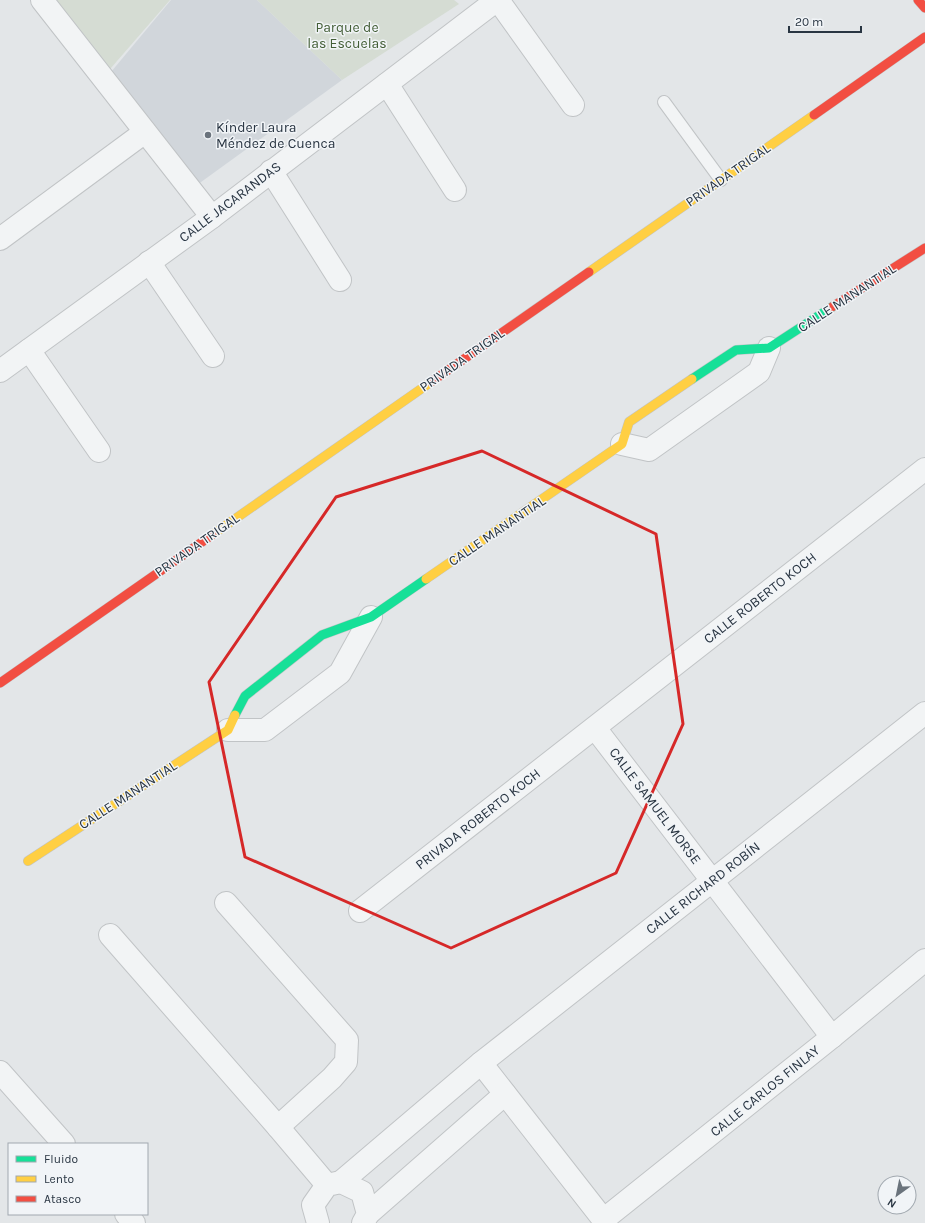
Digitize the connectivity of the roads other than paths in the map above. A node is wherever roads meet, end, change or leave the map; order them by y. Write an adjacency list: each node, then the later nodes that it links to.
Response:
1 (42, 0): 9 (street)
2 (497, 0): 6 (street, CALLE JACARANDAS); 8 (street)
3 (918, 0): 4 (street)
4 (925, 8)
5 (925, 37): 11 (street, PRIVADA TRIGAL)
6 (387, 84): 10 (street, CALLE JACARANDAS); 12 (street)
7 (664, 102): 11 (lane)
8 (573, 105)
9 (145, 132): 13 (street); 14 (street)
10 (271, 171): 13 (street, CALLE JACARANDAS); 17 (street)
11 (721, 180): 26 (street, PRIVADA TRIGAL)
12 (455, 190)
13 (212, 217): 16 (street, CALLE JACARANDAS)
14 (0, 239)
15 (925, 248): 18 (street, CALLE MANANTIAL)
16 (149, 262): 19 (street, CALLE JACARANDAS); 20 (street)
17 (340, 280)
18 (770, 348): 22 (street, CALLE MANANTIAL); 22 (street)
19 (29, 350): 21 (street, CALLE JACARANDAS); 23 (street)
20 (213, 356)
21 (0, 371)
22 (622, 444): 25 (street, CALLE MANANTIAL)
23 (99, 451)
24 (925, 469): 28 (street, CALLE ROBERTO KOCH)
25 (371, 617): 29 (street, CALLE MANANTIAL); 29 (street, CALLE MANANTIAL)
26 (0, 683)
27 (925, 713): 31 (street, CALLE RICHARD ROBÍN)
28 (595, 728): 31 (street, CALLE SAMUEL MORSE); 33 (street, PRIVADA ROBERTO KOCH)
29 (228, 730): 30 (street, CALLE MANANTIAL)
30 (28, 861)
31 (712, 880): 36 (street, CALLE SAMUEL MORSE); 37 (street, CALLE RICHARD ROBÍN)
32 (226, 903): 40 (street)
33 (360, 911)
34 (110, 934): 40 (street)
35 (925, 960): 36 (street, CALLE CARLOS FINLAY)
36 (832, 1037): 45 (street, CALLE CARLOS FINLAY)
37 (481, 1063): 39 (street); 42 (street, CALLE RICHARD ROBÍN)
38 (0, 1072): 41 (street)
39 (505, 1094): 44 (street); 45 (street)
40 (278, 1127): 42 (street)
41 (63, 1143)
42 (334, 1184): 44 (street); 47 (street, CALLE RICHARD ROBÍN)
43 (127, 1215): 46 (street)
44 (366, 1218)
45 (605, 1221)
46 (134, 1223)
47 (318, 1223)

